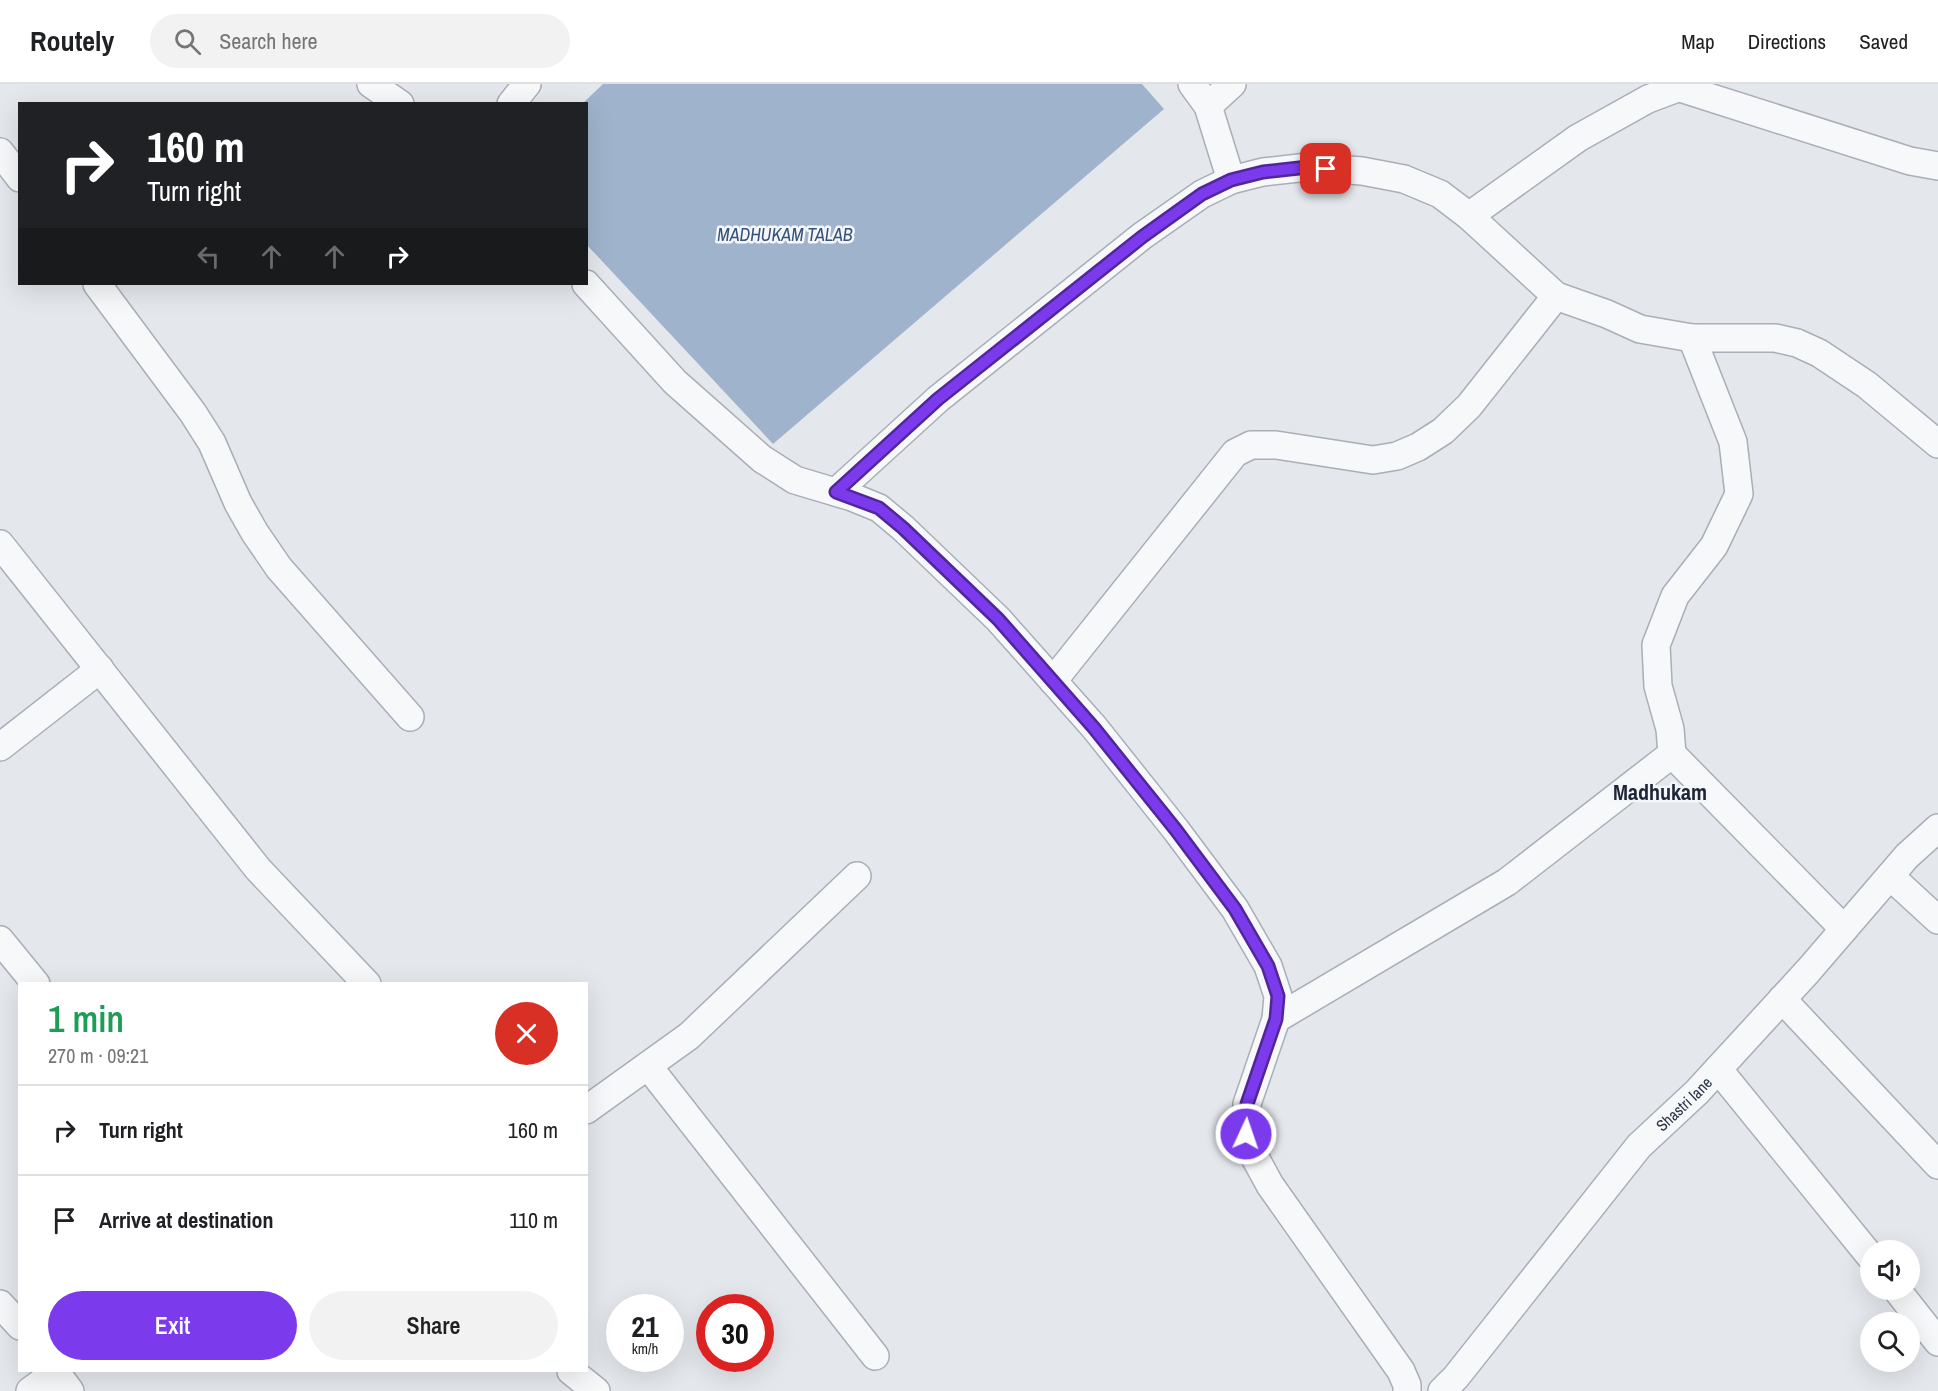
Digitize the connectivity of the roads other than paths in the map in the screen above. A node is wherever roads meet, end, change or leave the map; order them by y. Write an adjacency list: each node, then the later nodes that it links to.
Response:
1 (371, 84): 6 (street)
2 (527, 84): 7 (street)
3 (1192, 84): 8 (street)
4 (1232, 84): 8 (street)
5 (1683, 86): 10 (street); 13 (street)
6 (397, 102)
7 (513, 102)
8 (1208, 106): 12 (street)
9 (0, 152): 11 (street)
10 (1938, 166)
11 (18, 175)
12 (1231, 180): 13 (street); 19 (street)
13 (1469, 216): 16 (street)
14 (98, 285): 23 (street)
15 (587, 285): 19 (street)
16 (1556, 296): 17 (street); 22 (street)
17 (1692, 338): 18 (street); 25 (street)
18 (1938, 444)
19 (836, 492): 22 (street)
20 (0, 544): 21 (street)
21 (100, 669): 24 (street); 33 (street)
22 (1053, 681): 35 (street)
23 (410, 717)
24 (0, 747)
25 (1672, 754): 30 (street); 35 (street)
26 (1938, 828): 28 (street, Shastri lane)
27 (857, 876): 36 (street)
28 (1890, 876): 29 (street); 30 (street, Shastri lane)
29 (1938, 920)
30 (1844, 929): 34 (street, Shastri lane)
31 (0, 940): 32 (street)
32 (34, 982)
33 (365, 982)
34 (1782, 999): 37 (street, Shastri lane); 39 (street)
35 (1276, 1019): 49 (street)
36 (648, 1066): 38 (street); 45 (street)
37 (1718, 1069): 40 (street); 53 (street, Shastri lane)
38 (588, 1109)
39 (1938, 1165)
40 (1860, 1244)
41 (1905, 1300): 44 (street)
42 (0, 1304): 43 (street)
43 (18, 1324)
44 (1938, 1342)
45 (876, 1356)
46 (55, 1372): 50 (street)
47 (57, 1372): 51 (street)
48 (573, 1372): 52 (street)
49 (1407, 1388)
50 (30, 1391)
51 (70, 1391)
52 (596, 1391)
53 (1442, 1391)

